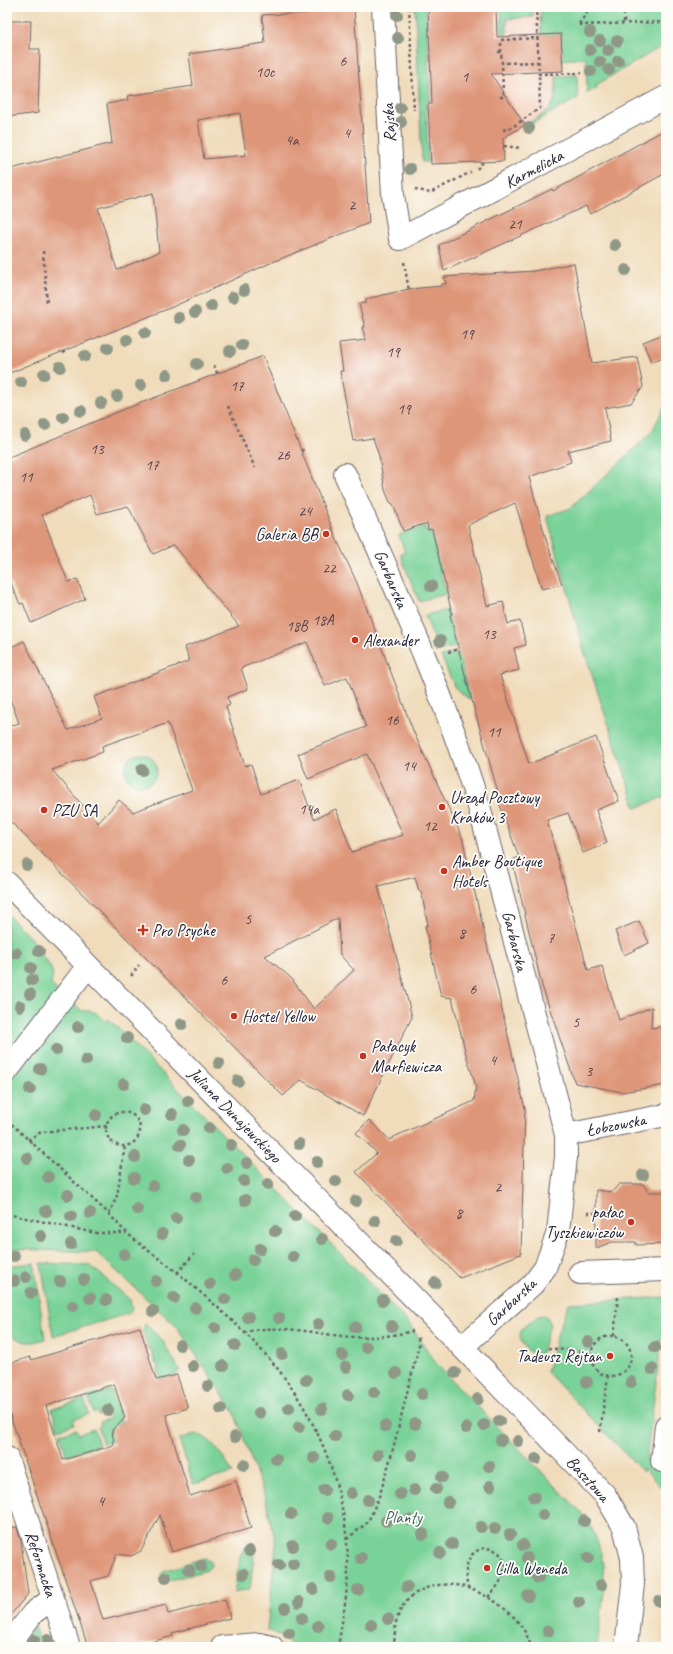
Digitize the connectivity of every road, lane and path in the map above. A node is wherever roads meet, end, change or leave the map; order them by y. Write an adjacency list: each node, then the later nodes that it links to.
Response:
1 (383, 7): 19 (street, Rajska)
2 (536, 7): 7 (path)
3 (591, 7): 6 (path)
4 (624, 7): 6 (path)
5 (666, 22): 6 (path)
6 (624, 23)
7 (537, 38): 8 (path); 9 (path)
8 (538, 62): 9 (path); 11 (path)
9 (502, 63): 12 (path)
10 (582, 73): 11 (path)
11 (538, 74): 14 (path)
12 (500, 97)
13 (666, 97): 19 (street, Karmelicka)
14 (503, 130)
15 (504, 146): 16 (path)
16 (520, 148)
17 (484, 162): 18 (path)
18 (410, 188)
19 (400, 239)
20 (43, 251): 23 (path)
21 (404, 261): 22 (path)
22 (409, 291)
23 (47, 304)
24 (63, 351): 25 (path)
25 (66, 356)
26 (214, 365): 27 (path)
27 (217, 373)
28 (228, 406): 31 (path)
29 (306, 448): 30 (path)
30 (301, 451)
31 (255, 468)
32 (345, 474): 39 (street, Garbarska)
33 (7, 883): 34 (street, Juliana Dunajewskiego)
34 (88, 966): 35 (street); 54 (street, Juliana Dunajewskiego)
35 (7, 1071)
36 (666, 1115): 39 (street, Łobzowska)
37 (7, 1120): 40 (path)
38 (107, 1126): 40 (path); 41 (path); 41 (path)
39 (566, 1135): 54 (street, Garbarska)
40 (28, 1140): 45 (path)
41 (125, 1146): 45 (path)
42 (587, 1213): 43 (path)
43 (596, 1213)
44 (7, 1214): 46 (path)
45 (110, 1214): 46 (path)
46 (126, 1233): 49 (path)
47 (194, 1254): 49 (path)
48 (666, 1270): 50 (street)
49 (177, 1273): 52 (path)
50 (580, 1273)
51 (618, 1297): 53 (path)
52 (244, 1333): 62 (path); 62 (path)
53 (614, 1336): 56 (path); 57 (path)
54 (462, 1347): 76 (street, Basztowa)
55 (548, 1348): 56 (path)
56 (591, 1352): 57 (path)
57 (608, 1376): 59 (path)
58 (666, 1426): 61 (street)
59 (600, 1432)
60 (7, 1458): 65 (street, Reformacka)
61 (662, 1461)
62 (347, 1539): 66 (path)
63 (468, 1588): 64 (path); 64 (path); 74 (path)
64 (488, 1597): 75 (path)
65 (52, 1599): 67 (street); 68 (street, Reformacka)
66 (339, 1643): 71 (path); 72 (path); 73 (path)
67 (7, 1647)
68 (69, 1647)
69 (222, 1647): 70 (street)
70 (272, 1647)
71 (327, 1647)
72 (338, 1647)
73 (353, 1647)
74 (394, 1647)
75 (531, 1647)
76 (626, 1647)

